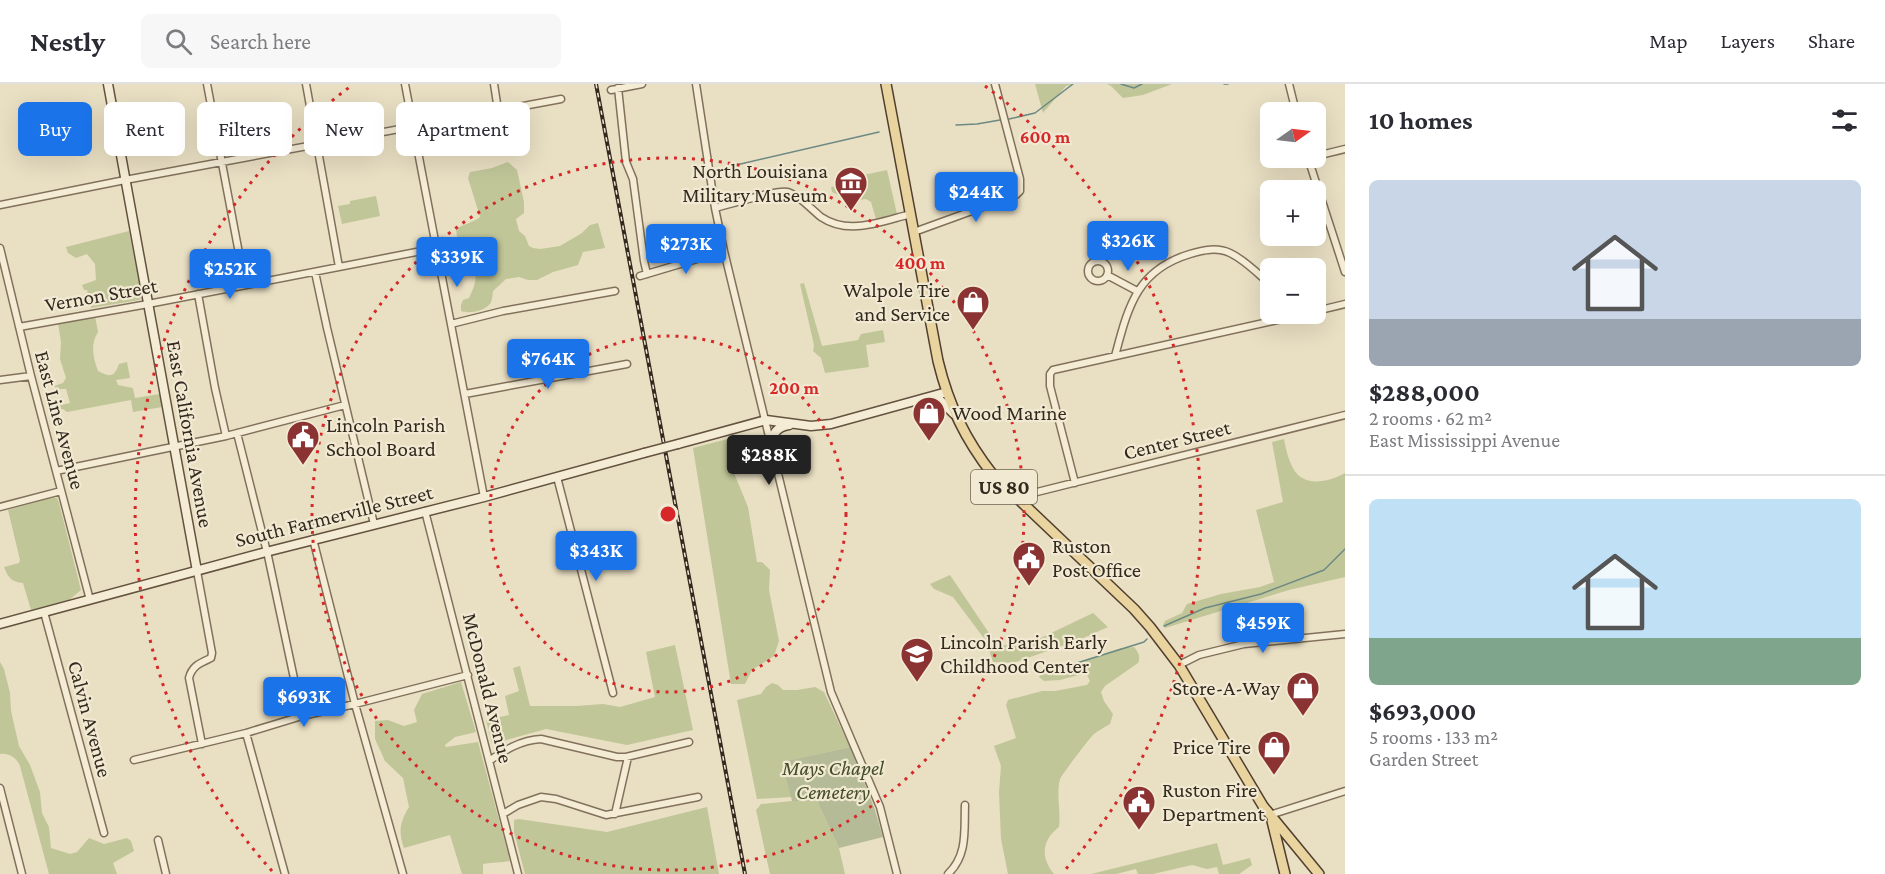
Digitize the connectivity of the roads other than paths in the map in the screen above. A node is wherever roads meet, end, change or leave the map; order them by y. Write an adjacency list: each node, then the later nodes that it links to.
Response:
1 (108, 84): 24 (street, East California Avenue)
2 (207, 84): 22 (street)
3 (306, 84): 12 (street)
4 (405, 84): 13 (street)
5 (494, 84): 14 (street)
6 (642, 84): 31 (street)
7 (696, 84): 26 (street)
8 (886, 84): 27 (main road, US 80)
9 (995, 84): 28 (street)
10 (1290, 84): 15 (street)
11 (561, 99): 16 (street)
12 (309, 102)
13 (408, 102)
14 (497, 102)
15 (1294, 102)
16 (530, 105)
17 (304, 146): 22 (street)
18 (1345, 149): 19 (street)
19 (1326, 154)
20 (318, 156): 33 (street)
21 (419, 156): 30 (street)
22 (222, 162): 24 (street); 38 (street)
23 (1312, 168): 32 (street)
24 (125, 180): 25 (street); 42 (street, East California Avenue)
25 (0, 205)
26 (715, 208): 27 (street); 31 (street)
27 (911, 214): 28 (main road, US 80)
28 (914, 232): 52 (main road, US 80)
29 (0, 248): 47 (street, East Line Avenue)
30 (437, 248): 33 (street, Vernon Street); 45 (street)
31 (724, 251): 58 (street)
32 (1343, 255): 35 (street)
33 (339, 267): 34 (street, Vernon Street)
34 (315, 272): 38 (street, Vernon Street); 55 (street)
35 (1345, 272)
36 (1107, 275): 40 (street)
37 (1260, 276): 40 (street)
38 (245, 285): 41 (street, Vernon Street)
39 (615, 291): 45 (street)
40 (1137, 291): 48 (street)
41 (198, 294): 42 (street, Vernon Street); 61 (street)
42 (148, 304): 47 (street, Vernon Street); 62 (street, East California Avenue)
43 (1345, 304): 44 (street)
44 (1326, 309)
45 (452, 324): 53 (street)
46 (1260, 324): 48 (street)
47 (19, 327): 50 (street, East Line Avenue)
48 (1115, 356): 66 (street)
49 (627, 364): 53 (street)
50 (31, 376): 51 (street); 64 (street, East Line Avenue)
51 (0, 380)
52 (946, 392): 54 (street); 57 (main road, US 80)
53 (465, 393): 68 (street)
54 (912, 402): 57 (street); 59 (street)
55 (345, 405): 60 (street); 72 (street)
56 (1345, 416): 66 (street, Center Street)
57 (957, 417): 69 (main road, US 80)
58 (766, 420): 59 (street); 63 (street); 65 (street, South Farmerville Street, bridge)
59 (792, 424): 63 (street)
60 (237, 433): 61 (street); 74 (street)
61 (226, 436): 62 (street)
62 (174, 447): 64 (street); 75 (street, East California Avenue)
63 (772, 448): 106 (street)
64 (56, 471): 67 (street, East Line Avenue)
65 (556, 477): 68 (street, South Farmerville Street); 82 (street)
66 (1075, 483): 69 (street, Center Street)
67 (61, 491): 70 (street); 76 (street, East Line Avenue)
68 (484, 497): 71 (street, South Farmerville Street)
69 (1019, 501): 80 (main road, US 80)
70 (0, 507)
71 (425, 511): 72 (street, South Farmerville Street); 81 (street, McDonald Avenue)
72 (374, 524): 73 (street, South Farmerville Street)
73 (313, 539): 74 (street, South Farmerville Street); 83 (street)
74 (266, 552): 75 (street, South Farmerville Street); 84 (street)
75 (197, 571): 76 (street, South Farmerville Street); 87 (street, East California Avenue)
76 (90, 600): 77 (street, South Farmerville Street)
77 (44, 612): 78 (street, South Farmerville Street); 99 (street, Calvin Avenue)
78 (0, 624)
79 (1345, 634): 80 (street)
80 (1179, 665): 97 (main road, US 80)
81 (468, 675): 83 (street); 90 (street, McDonald Avenue)
82 (613, 693)
83 (355, 704): 84 (street); 104 (street)
84 (302, 716): 85 (street)
85 (246, 734): 87 (street); 103 (street)
86 (689, 742): 88 (street)
87 (201, 744): 89 (street)
88 (628, 757): 90 (street); 96 (street)
89 (134, 760)
90 (489, 760): 95 (street, McDonald Avenue)
91 (0, 788): 98 (street)
92 (1345, 791): 97 (street)
93 (698, 797): 96 (street)
94 (965, 805): 107 (street)
95 (503, 814): 96 (street); 105 (street, McDonald Avenue)
96 (615, 814)
97 (1270, 815): 108 (main road); 109 (main road, US 80)
98 (4, 819): 101 (street)
99 (104, 833)
100 (158, 840): 102 (street)
101 (21, 874)
102 (166, 874)
103 (285, 874)
104 (403, 874)
105 (518, 874)
106 (897, 874)
107 (948, 874)
108 (1285, 874)
109 (1319, 874)

